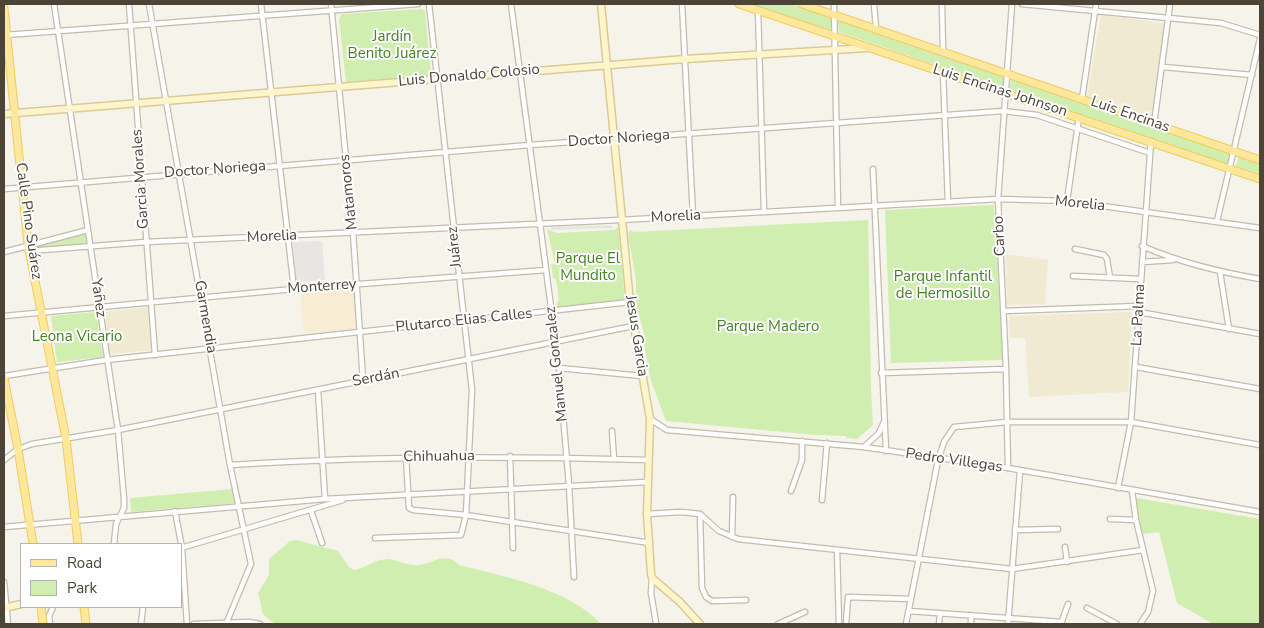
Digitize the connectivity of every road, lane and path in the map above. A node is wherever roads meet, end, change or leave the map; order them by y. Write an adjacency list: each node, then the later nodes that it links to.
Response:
1 (54, 4): 30 (street, Yañez)
2 (129, 4): 28 (street, Garcia Morales)
3 (149, 4): 27 (street, Garmendia)
4 (261, 4): 25 (street)
5 (330, 4): 22 (street, Matamoros)
6 (418, 4): 22 (street)
7 (429, 4): 46 (street, Juárez)
8 (511, 4): 42 (street, Manuel Gonzalez)
9 (601, 4): 40 (main road, Jesus Garcia)
10 (682, 4): 39 (street)
11 (739, 4): 21 (main road, Luis Encinas Johnson)
12 (802, 4): 24 (main road, Luis Encinas)
13 (834, 4): 24 (street)
14 (874, 4): 29 (street)
15 (942, 4): 37 (street)
16 (1012, 4): 44 (street, Carbo)
17 (1022, 4): 23 (street)
18 (1096, 4): 23 (street)
19 (1170, 4): 26 (street)
20 (4, 8): 31 (main road, Calle Pino Suárez)
21 (758, 10): 33 (main road, Luis Encinas Johnson); 38 (street)
22 (331, 11): 25 (street); 47 (street, Matamoros)
23 (1094, 12): 26 (street); 50 (street)
24 (834, 15): 29 (main road, Luis Encinas); 33 (street)
25 (262, 16): 27 (street); 48 (street)
26 (1168, 18): 32 (street); 41 (street)
27 (153, 24): 28 (street); 51 (street, Garmendia)
28 (130, 25): 30 (street); 52 (street, Garcia Morales)
29 (876, 29): 37 (main road, Luis Encinas)
30 (58, 32): 31 (street); 54 (street, Yañez)
31 (5, 35): 56 (main road, Calle Pino Suárez)
32 (1260, 35)
33 (835, 37): 35 (main road, Luis Encinas Johnson); 36 (street)
34 (1260, 39): 45 (street)
35 (869, 48): 36 (main road, Luis Donaldo Colosio); 43 (main road, Luis Encinas Johnson)
36 (835, 49): 38 (main road, Luis Donaldo Colosio); 61 (street)
37 (943, 52): 44 (main road, Luis Encinas)
38 (760, 54): 39 (main road, Luis Donaldo Colosio); 63 (street)
39 (685, 59): 40 (main road, Luis Donaldo Colosio); 65 (street)
40 (606, 65): 42 (main road, Luis Donaldo Colosio); 66 (main road, Jesus Garcia)
41 (1163, 67): 45 (street); 62 (street)
42 (520, 72): 46 (main road, Luis Donaldo Colosio); 68 (street, Manuel Gonzalez)
43 (943, 72): 49 (main road, Luis Encinas Johnson); 59 (street)
44 (1006, 73): 49 (street, Carbo); 50 (main road, Luis Encinas)
45 (1252, 76): 69 (street)
46 (436, 78): 47 (main road, Luis Donaldo Colosio); 70 (street, Juárez)
47 (338, 87): 48 (main road, Luis Donaldo Colosio); 73 (street, Matamoros)
48 (271, 92): 51 (main road, Luis Donaldo Colosio); 74 (street)
49 (1004, 92): 53 (main road, Luis Encinas Johnson); 55 (street, Carbo)
50 (1082, 99): 62 (main road, Luis Encinas)
51 (166, 100): 52 (main road, Luis Donaldo Colosio); 77 (street, Garmendia)
52 (136, 103): 54 (main road, Luis Donaldo Colosio); 78 (street, Garcia Morales)
53 (1040, 104): 58 (street); 60 (main road, Luis Encinas Johnson)
54 (70, 109): 56 (main road, Luis Donaldo Colosio); 80 (street, Yañez)
55 (1003, 111): 58 (street, Doctor Noriega); 59 (street, Doctor Noriega); 83 (street, Carbo)
56 (14, 113): 57 (main road, Luis Donaldo Colosio); 81 (main road, Calle Pino Suárez)
57 (4, 114)
58 (1037, 115): 64 (street, Doctor Noriega)
59 (946, 116): 61 (street, Doctor Noriega); 85 (street)
60 (1079, 117): 64 (street); 67 (main road, Luis Encinas Johnson)
61 (838, 124): 63 (street, Doctor Noriega); 87 (street)
62 (1154, 124): 69 (main road, Luis Encinas)
63 (762, 128): 65 (street, Doctor Noriega); 89 (street)
64 (1078, 129): 71 (street, Doctor Noriega); 84 (street)
65 (687, 134): 66 (street, Doctor Noriega); 90 (street)
66 (613, 140): 68 (street, Doctor Noriega); 91 (main road, Jesus Garcia)
67 (1151, 141): 71 (street, La Palma); 76 (main road, Luis Encinas Johnson)
68 (530, 145): 70 (street, Doctor Noriega); 93 (street, Manuel Gonzalez)
69 (1235, 151): 72 (main road, Luis Encinas); 76 (street)
70 (444, 152): 73 (street, Doctor Noriega); 95 (street, Juárez)
71 (1150, 154): 88 (street, La Palma)
72 (1260, 160)
73 (345, 161): 74 (street, Doctor Noriega); 97 (street, Matamoros)
74 (278, 165): 77 (street, Doctor Noriega); 98 (street)
75 (874, 169): 86 (street)
76 (1230, 170): 79 (main road, Luis Encinas Johnson); 92 (street)
77 (180, 173): 78 (street, Doctor Noriega); 99 (street, Garmendia)
78 (142, 176): 80 (street, Doctor Noriega); 100 (street, Garcia Morales)
79 (1260, 179)
80 (81, 182): 81 (street, Doctor Noriega); 96 (street, Yañez)
81 (22, 187): 82 (street, Doctor Noriega); 103 (main road, Calle Pino Suárez)
82 (4, 189)
83 (998, 199): 84 (street, Morelia); 85 (street, Morelia); 123 (street, Carbo)
84 (1067, 201): 88 (street, Morelia)
85 (948, 202): 86 (street, Morelia)
86 (875, 206): 87 (street, Morelia); 140 (street)
87 (838, 208): 89 (street, Morelia)
88 (1144, 211): 92 (street, Morelia); 101 (street, La Palma)
89 (764, 212): 90 (street, Morelia)
90 (693, 216): 91 (street, Morelia)
91 (620, 220): 93 (street, Morelia); 118 (main road, Jesus Garcia)
92 (1217, 221): 94 (street, Morelia)
93 (540, 223): 95 (street, Morelia); 108 (street, Manuel Gonzalez)
94 (1260, 228)
95 (454, 229): 97 (street, Morelia); 111 (street, Juárez)
96 (88, 230): 102 (street, Yañez); 103 (street)
97 (353, 232): 98 (street, Morelia); 115 (street, Matamoros)
98 (286, 236): 99 (street, Morelia); 116 (street)
99 (192, 241): 100 (street, Morelia); 117 (street, Garmendia)
100 (146, 242): 102 (street, Morelia); 119 (street, Garcia Morales)
101 (1142, 246): 106 (street); 107 (street, La Palma)
102 (90, 247): 103 (street, Morelia); 120 (street, Yañez)
103 (29, 248): 105 (street); 124 (main road, Calle Pino Suárez)
104 (1075, 248): 112 (street)
105 (4, 252)
106 (1175, 260): 107 (street); 109 (street)
107 (1142, 262): 113 (street, La Palma)
108 (546, 270): 111 (street, Monterrey); 122 (street, Manuel Gonzalez)
109 (1220, 272): 114 (street); 128 (street)
110 (1073, 276): 112 (street)
111 (458, 277): 115 (street, Monterrey); 126 (street, Juárez)
112 (1110, 278): 113 (street)
113 (1140, 279): 121 (street, La Palma)
114 (1260, 279)
115 (357, 285): 116 (street, Monterrey); 129 (street, Matamoros)
116 (294, 289): 117 (street, Monterrey)
117 (202, 299): 119 (street, Monterrey); 132 (street, Garmendia)
118 (630, 302): 122 (street, Plutarco Elias Calles); 127 (main road, Jesus Garcia)
119 (150, 303): 120 (street, Monterrey); 133 (street, Garcia Morales)
120 (99, 307): 124 (street, Monterrey); 134 (street, Yañez)
121 (1139, 309): 123 (street); 128 (street); 136 (street, La Palma)
122 (552, 311): 126 (street, Plutarco Elias Calles); 131 (street, Manuel Gonzalez)
123 (1004, 311): 139 (street, Carbo)
124 (43, 312): 125 (street, Monterrey); 137 (main road, Calle Pino Suárez)
125 (4, 316)
126 (463, 321): 129 (street, Plutarco Elias Calles); 135 (street, Juárez)
127 (633, 326): 131 (street, Serdán); 141 (main road, Jesus Garcia)
128 (1229, 329): 130 (street)
129 (361, 332): 132 (street, Plutarco Elias Calles); 143 (street, Matamoros)
130 (1260, 334)
131 (556, 342): 135 (street, Serdán); 138 (street, Manuel Gonzalez)
132 (211, 349): 133 (street, Plutarco Elias Calles); 146 (street, Garmendia)
133 (155, 355): 134 (street, Plutarco Elias Calles)
134 (106, 360): 137 (street, Plutarco Elias Calles); 151 (street, Yañez)
135 (468, 360): 143 (street, Serdán); 160 (street, Juárez)
136 (1136, 367): 144 (street); 150 (street, La Palma)
137 (54, 368): 142 (street, Plutarco Elias Calles); 153 (main road, Calle Pino Suárez)
138 (559, 368): 141 (street); 163 (street, Manuel Gonzalez)
139 (1006, 369): 140 (street); 149 (street, Carbo)
140 (881, 373): 148 (street)
141 (642, 376): 147 (main road, Jesus Garcia)
142 (4, 377): 158 (main road)
143 (364, 380): 145 (street, Serdán)
144 (1260, 389)
145 (318, 390): 146 (street, Serdán); 164 (street)
146 (221, 409): 151 (street, Serdán); 169 (street, Garmendia)
147 (650, 419): 154 (street, Pedro Villegas); 167 (main road, Jesus Garcia)
148 (884, 420): 157 (street); 159 (street)
149 (1006, 422): 150 (street); 168 (street); 170 (street, Carbo)
150 (1131, 422): 156 (street); 174 (street, La Palma)
151 (118, 430): 153 (street, Serdán); 191 (street, Yañez)
152 (612, 431): 165 (street)
153 (66, 439): 158 (street, Serdán); 193 (main road, Calle Pino Suárez)
154 (802, 441): 155 (street, Pedro Villegas); 178 (street)
155 (827, 443): 157 (street, Pedro Villegas); 183 (street)
156 (1260, 445)
157 (864, 448): 159 (street, Pedro Villegas)
158 (18, 449): 166 (street); 196 (main road)
159 (886, 451): 168 (street, Pedro Villegas)
160 (469, 456): 161 (street, Chihuahua); 162 (street, Chihuahua); 177 (street, Juárez)
161 (510, 456): 163 (street, Chihuahua); 175 (street)
162 (406, 457): 164 (street, Chihuahua); 179 (street)
163 (566, 457): 165 (street, Chihuahua); 173 (street, Manuel Gonzalez)
164 (322, 459): 169 (street, Chihuahua); 182 (street)
165 (614, 459): 167 (street, Chihuahua)
166 (4, 460)
167 (648, 460): 172 (main road, Jesus Garcia)
168 (938, 460): 170 (street, Pedro Villegas); 215 (street)
169 (230, 465): 184 (street, Garmendia)
170 (1008, 468): 171 (street, Pedro Villegas)
171 (1020, 471): 174 (street, Pedro Villegas); 200 (street)
172 (647, 482): 173 (street); 188 (main road, Jesus Garcia)
173 (569, 485): 175 (street); 201 (street, Manuel Gonzalez)
174 (1118, 488): 176 (street, Pedro Villegas)
175 (512, 489): 177 (street); 195 (street)
176 (1132, 491): 187 (street, Pedro Villegas); 194 (street)
177 (468, 492): 179 (street); 190 (street, Juárez)
178 (790, 492)
179 (408, 495): 181 (street); 190 (street)
180 (733, 497): 202 (street)
181 (349, 498): 182 (street); 186 (street)
182 (326, 499): 184 (street)
183 (822, 500)
184 (238, 506): 185 (street); 198 (street, Garmendia)
185 (175, 511): 191 (street); 207 (street)
186 (311, 511): 198 (street); 208 (street)
187 (1260, 512)
188 (647, 514): 189 (street); 209 (main road, Jesus Garcia)
189 (700, 514): 202 (street); 222 (street)
190 (466, 515): 195 (street); 203 (street, Juárez)
191 (119, 517): 193 (street); 206 (street, Yañez)
192 (1110, 518): 194 (street)
193 (76, 520): 196 (street); 205 (main road, Calle Pino Suárez)
194 (1136, 520): 214 (street)
195 (512, 522): 201 (street); 212 (street)
196 (30, 525): 197 (street); 204 (main road)
197 (4, 527)
198 (242, 529): 211 (street); 246 (street, Garmendia)
199 (1058, 529): 200 (street)
200 (1015, 530): 217 (street)
201 (571, 531): 209 (street); 218 (street, Manuel Gonzalez)
202 (732, 537): 213 (street)
203 (375, 538)
204 (33, 543)
205 (78, 543)
206 (114, 543)
207 (181, 543)
208 (322, 543)
209 (650, 543): 219 (main road, Jesus Garcia)
210 (1065, 547): 216 (street)
211 (182, 548): 244 (street)
212 (513, 548)
213 (837, 550): 215 (street); 251 (street)
214 (1143, 550): 216 (street); 258 (street)
215 (919, 559): 217 (street); 221 (street)
216 (1067, 562): 217 (street)
217 (1012, 569): 235 (street)
218 (574, 577)
219 (652, 578): 236 (street); 249 (main road)
220 (4, 582): 225 (street)
221 (911, 599): 231 (street); 252 (street)
222 (746, 600)
223 (20, 604): 225 (main road)
224 (1068, 604): 238 (street)
225 (5, 607): 239 (street)
226 (41, 608): 240 (main road)
227 (53, 608): 241 (street)
228 (84, 608): 242 (main road)
229 (143, 608): 243 (street)
230 (1088, 608): 257 (street)
231 (909, 611): 233 (street); 253 (street)
232 (805, 612): 250 (street)
233 (940, 613): 234 (street); 254 (street)
234 (971, 615): 235 (street); 255 (street)
235 (1008, 617): 237 (street); 256 (street)
236 (656, 622)
237 (1041, 622): 238 (street)
238 (1061, 623)
239 (8, 624)
240 (43, 624)
241 (50, 624)
242 (86, 624)
243 (141, 624)
244 (187, 624)
245 (194, 624): 246 (street)
246 (226, 624): 247 (street)
247 (254, 624): 248 (street)
248 (260, 624)
249 (700, 624)
250 (778, 624)
251 (839, 624)
252 (846, 624)
253 (906, 624)
254 (939, 624)
255 (971, 624)
256 (1008, 624)
257 (1117, 624)
258 (1140, 624)

